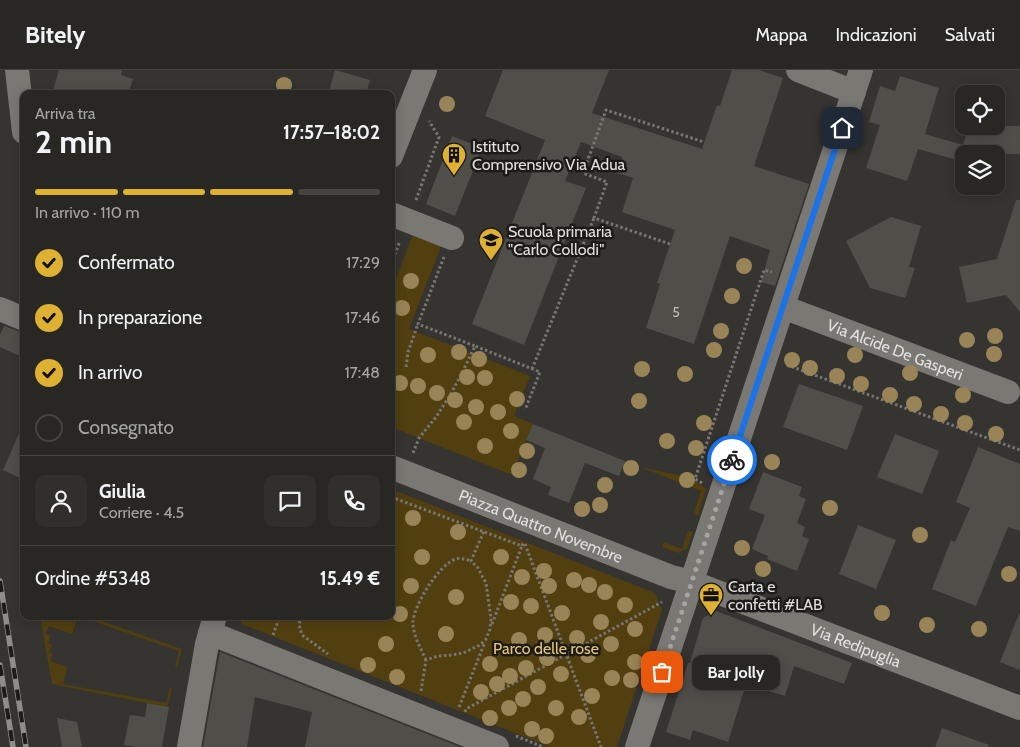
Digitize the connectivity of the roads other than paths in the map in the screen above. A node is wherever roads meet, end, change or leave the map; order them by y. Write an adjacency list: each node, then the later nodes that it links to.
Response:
1 (17, 70): 6 (street)
2 (425, 70): 7 (street)
3 (798, 70): 5 (street)
4 (861, 70): 5 (street)
5 (854, 92): 10 (street)
6 (20, 97)
7 (395, 146)
8 (395, 216): 9 (street)
9 (452, 238)
10 (783, 307): 13 (street, Via Alcide De Gasperi); 15 (street)
11 (0, 309): 12 (street)
12 (20, 317)
13 (1008, 392)
14 (395, 469): 15 (street, Piazza Quattro Novembre)
15 (691, 582): 17 (street, Via Redipuglia); 20 (street)
16 (213, 624): 18 (street); 19 (street)
17 (1020, 708)
18 (189, 747)
19 (497, 747)
20 (637, 747)

